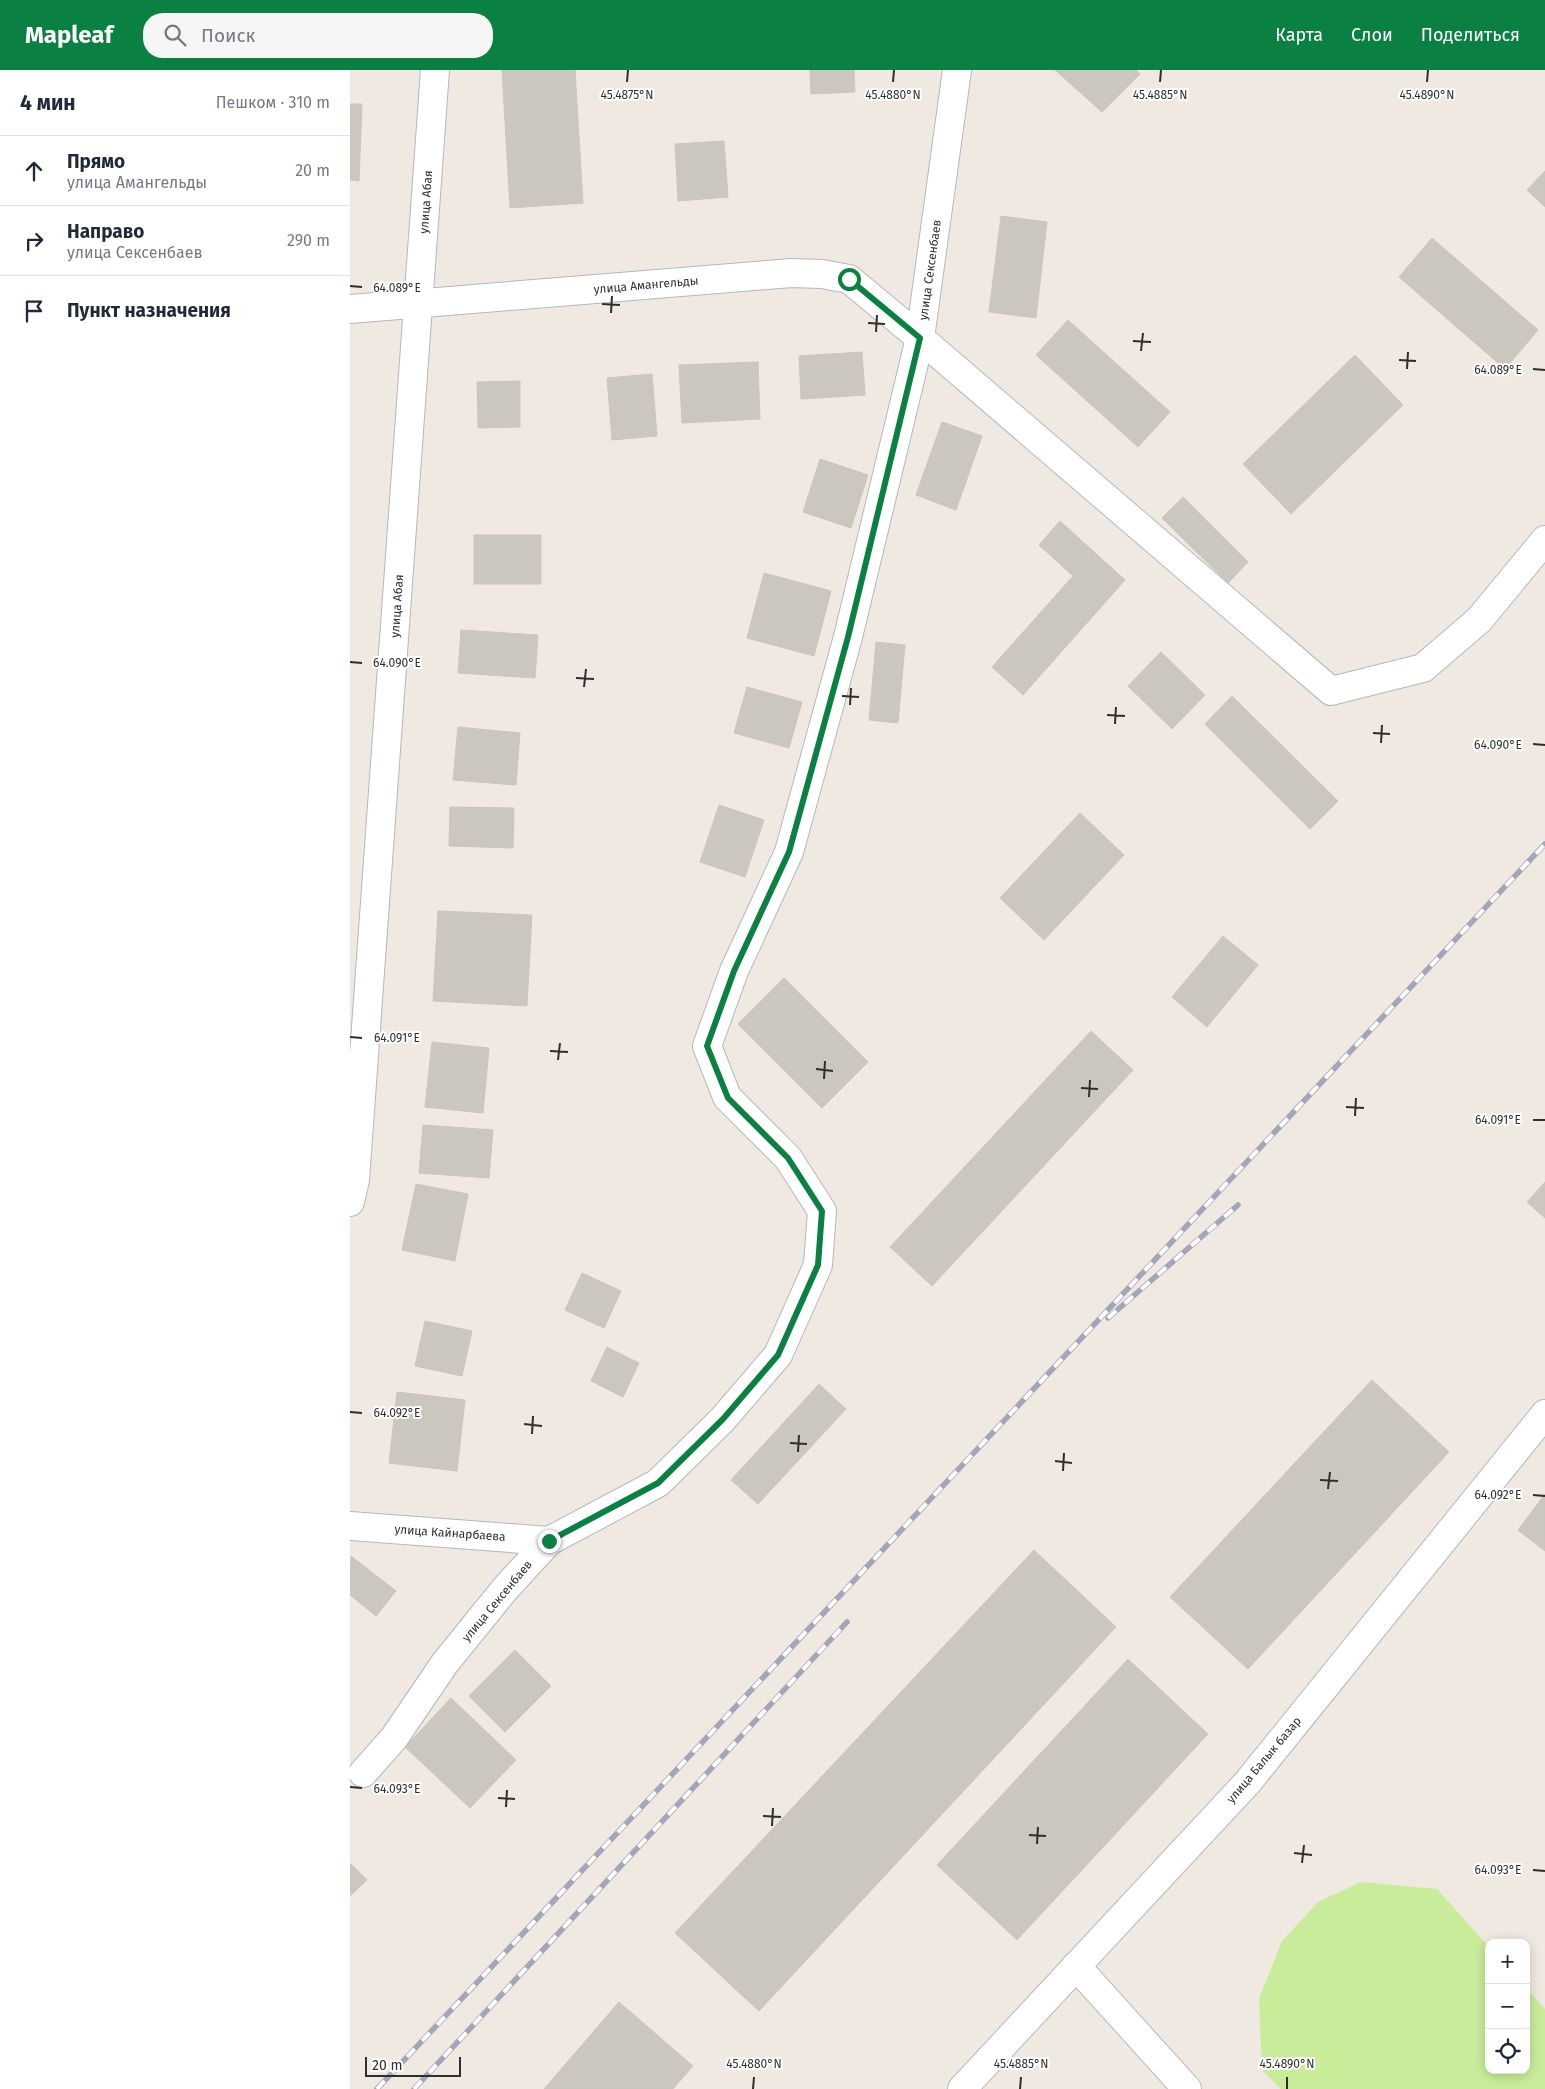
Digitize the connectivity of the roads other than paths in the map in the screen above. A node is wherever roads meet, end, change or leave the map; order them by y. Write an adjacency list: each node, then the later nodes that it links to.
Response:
1 (436, 70): 3 (street, улица Абая)
2 (958, 70): 5 (street, улица Сексенбаев)
3 (419, 304): 4 (street, улица Амангельды); 5 (street, улица Амангельды); 7 (street, улица Абая)
4 (350, 309)
5 (920, 338): 6 (street, улица Амангельды); 10 (street, улица Сексенбаев)
6 (1545, 540)
7 (350, 1202)
8 (1545, 1414): 12 (street, улица Балык базар)
9 (350, 1526): 10 (street, улица Кайнарбаева)
10 (549, 1541): 11 (street, улица Сексенбаев)
11 (363, 1772)
12 (1076, 1966): 13 (street, улица Балык базар); 14 (street)
13 (962, 2089)
14 (1187, 2089)

